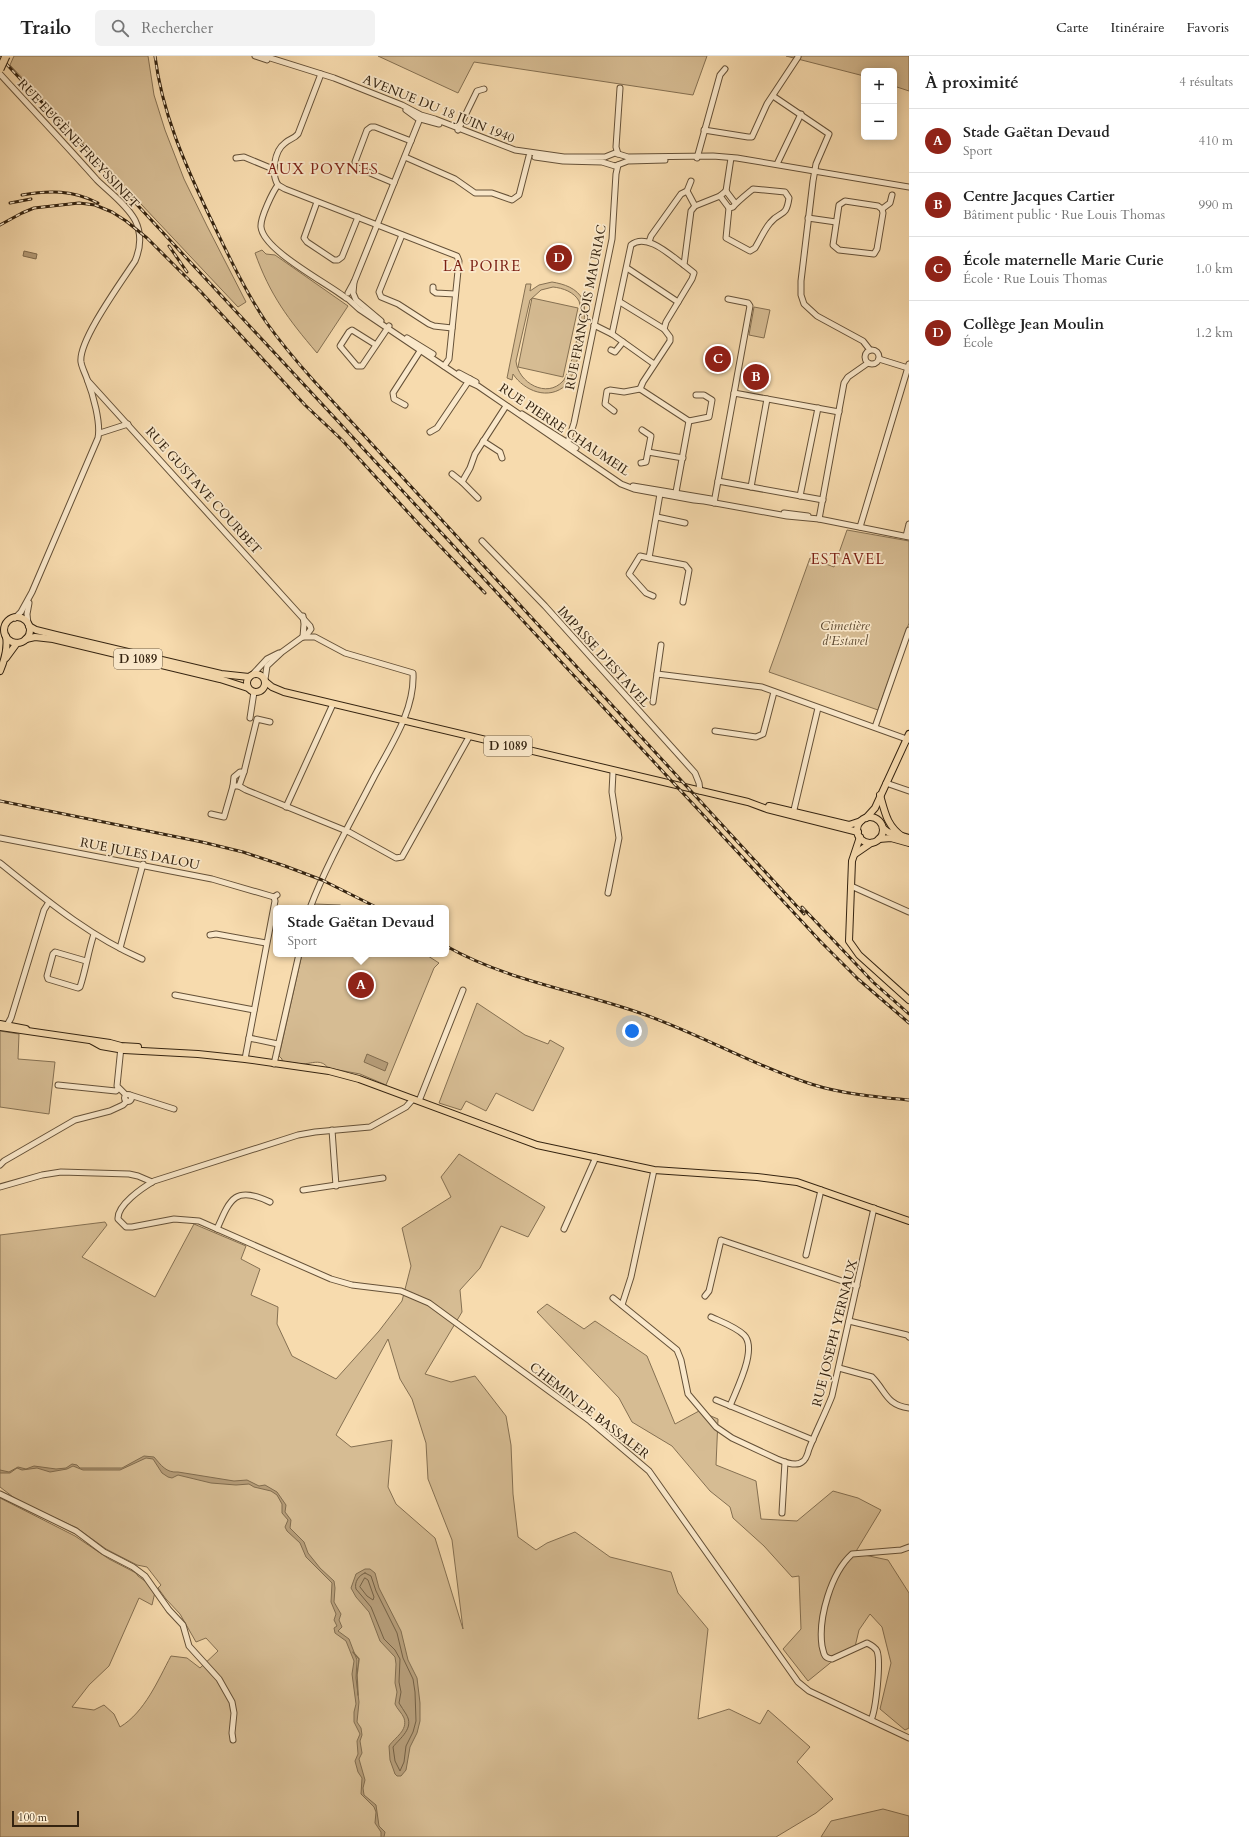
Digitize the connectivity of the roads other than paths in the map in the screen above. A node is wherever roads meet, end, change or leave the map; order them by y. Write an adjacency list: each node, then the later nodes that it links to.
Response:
1 (6, 56): 5 (highway, bridge)
2 (255, 56): 8 (street, AVENUE DU 18 JUIN 1940)
3 (264, 56): 8 (street, AVENUE DU 18 JUIN 1940)
4 (798, 58): 11 (street)
5 (0, 69)
6 (726, 69): 15 (street)
7 (0, 74): 69 (street, RUE EUGÈNE FREYSSINET)
8 (320, 75): 13 (street, AVENUE DU 18 JUIN 1940); 13 (street, AVENUE DU 18 JUIN 1940); 25 (street)
9 (620, 88): 17 (street)
10 (484, 89): 14 (street)
11 (773, 96): 12 (street); 15 (street)
12 (801, 114): 23 (street); 26 (street)
13 (420, 117): 14 (street, AVENUE DU 18 JUIN 1940); 16 (street)
14 (458, 130): 17 (street, AVENUE DU 18 JUIN 1940); 18 (street, AVENUE DU 18 JUIN 1940)
15 (704, 130): 20 (street)
16 (410, 141): 19 (street); 28 (street)
17 (616, 155): 20 (street, AVENUE DU 18 JUIN 1940); 24 (street); 24 (street)
18 (529, 156): 19 (street); 24 (street, AVENUE DU 18 JUIN 1940)
19 (405, 157): 28 (street)
20 (697, 157): 22 (street, AVENUE DU 18 JUIN 1940); 24 (street, AVENUE DU 18 JUIN 1940)
21 (236, 158): 25 (street)
22 (731, 160): 23 (street, AVENUE DU 18 JUIN 1940); 26 (street, AVENUE DU 18 JUIN 1940); 32 (street)
23 (777, 164): 26 (street, AVENUE DU 18 JUIN 1940)
24 (616, 165): 54 (street, RUE FRANÇOIS MAURIAC)
25 (273, 169): 29 (street)
26 (814, 171): 30 (street, AVENUE DU 18 JUIN 1940); 41 (street)
27 (691, 181): 31 (street)
28 (394, 183): 43 (street)
29 (278, 184): 35 (street); 50 (street)
30 (909, 187)
31 (687, 191): 37 (street); 45 (street)
32 (726, 191): 34 (street); 36 (street)
33 (892, 195): 39 (street)
34 (720, 196): 37 (street); 38 (street)
35 (317, 202): 40 (street); 40 (street)
36 (735, 202): 38 (street); 38 (street)
37 (695, 206): 46 (street)
38 (729, 208)
39 (882, 209): 42 (street); 42 (street)
40 (358, 217): 43 (street)
41 (808, 218): 42 (street); 63 (street)
42 (836, 222)
43 (377, 225): 44 (street); 50 (street)
44 (402, 235): 49 (street); 56 (street)
45 (649, 242): 46 (street); 47 (street)
46 (684, 265): 53 (street)
47 (627, 268): 52 (street); 53 (street)
48 (433, 287): 49 (street)
49 (455, 294): 56 (street)
50 (350, 295): 55 (street, RUE PIERRE CHAUMEIL)
51 (728, 299): 72 (street)
52 (620, 302): 57 (street); 58 (street)
53 (678, 302): 57 (street)
54 (594, 324): 58 (street); 86 (street, RUE FRANÇOIS MAURIAC)
55 (388, 327): 60 (street); 61 (street, RUE PIERRE CHAUMEIL)
56 (452, 328): 67 (street)
57 (664, 329): 66 (street)
58 (612, 334): 59 (street)
59 (624, 342): 62 (street); 66 (street)
60 (376, 345): 60 (street)
61 (422, 349): 67 (street, RUE PIERRE CHAUMEIL); 75 (street)
62 (611, 350)
63 (870, 350): 64 (street); 65 (street)
64 (878, 359): 65 (street); 68 (street)
65 (868, 363): 79 (street)
66 (654, 364): 71 (street)
67 (445, 365): 70 (street, RUE PIERRE CHAUMEIL)
68 (909, 366): 107 (street)
69 (88, 380): 81 (street, RUE GUSTAVE COURBET); 84 (street)
70 (469, 380): 76 (street, RUE PIERRE CHAUMEIL); 83 (street); 86 (street, RUE PIERRE CHAUMEIL)
71 (640, 389): 78 (street); 80 (street)
72 (734, 393): 74 (street); 92 (street)
73 (696, 395): 80 (street)
74 (767, 399): 77 (street); 94 (street)
75 (405, 405)
76 (506, 406): 85 (street); 86 (street, RUE PIERRE CHAUMEIL)
77 (818, 408): 79 (street); 98 (street)
78 (614, 411)
79 (839, 412): 101 (street)
80 (689, 421): 89 (street)
81 (128, 424): 84 (street); 116 (street, RUE GUSTAVE COURBET)
82 (642, 430): 87 (street)
83 (430, 432)
84 (100, 433): 111 (street)
85 (483, 441): 88 (street); 93 (street)
86 (567, 444): 95 (street, RUE PIERRE CHAUMEIL); 97 (street, RUE PIERRE CHAUMEIL)
87 (648, 452): 89 (street); 90 (street)
88 (502, 458)
89 (683, 458): 96 (street)
90 (641, 463)
91 (452, 474): 93 (street)
92 (718, 481): 94 (street); 102 (street)
93 (462, 482): 99 (street)
94 (751, 487): 98 (street)
95 (666, 490): 96 (street, RUE PIERRE CHAUMEIL); 97 (street)
96 (676, 492): 100 (street); 102 (street, RUE PIERRE CHAUMEIL)
97 (660, 494): 100 (street, RUE PIERRE CHAUMEIL); 103 (street)
98 (800, 496): 101 (street)
99 (478, 498)
100 (681, 498): 102 (street, RUE PIERRE CHAUMEIL)
101 (823, 500): 104 (street)
102 (715, 501): 104 (street, RUE PIERRE CHAUMEIL)
103 (656, 518): 105 (street); 110 (street)
104 (819, 520): 107 (street, RUE PIERRE CHAUMEIL)
105 (685, 523)
106 (909, 524): 108 (street)
107 (860, 527): 108 (street, RUE PIERRE CHAUMEIL)
108 (907, 536)
109 (482, 541): 152 (street, IMPASSE D'ESTAVEL)
110 (649, 558): 112 (street); 113 (street)
111 (32, 592): 114 (street); 117 (street)
112 (653, 596)
113 (683, 602)
114 (12, 619): 115 (main road); 117 (main road); 120 (main road)
115 (0, 621)
116 (306, 623): 119 (street, RUE GUSTAVE COURBET); 121 (street)
117 (29, 625): 122 (main road); 130 (main road, D 1089)
118 (909, 630): 142 (street)
119 (312, 631): 121 (street); 124 (street)
120 (3, 632): 123 (main road); 127 (main road)
121 (303, 637): 124 (street); 126 (street)
122 (26, 639): 123 (main road); 132 (main road, D 1089)
123 (17, 643): 127 (main road)
124 (328, 644): 140 (street)
125 (661, 644): 129 (street)
126 (282, 652): 130 (street); 131 (street)
127 (3, 664): 128 (main road)
128 (0, 671)
129 (657, 674): 135 (street); 136 (street)
130 (251, 676): 131 (main road); 132 (main road)
131 (266, 681): 133 (main road); 134 (main road, D 1089)
132 (248, 688): 133 (main road)
133 (258, 692): 134 (main road); 139 (street)
134 (284, 692): 137 (main road, D 1089)
135 (774, 692): 138 (street); 143 (street)
136 (652, 702)
137 (332, 704): 140 (main road, D 1089); 154 (street)
138 (818, 708): 142 (street); 156 (street)
139 (250, 718)
140 (404, 721): 144 (main road, D 1089); 161 (street)
141 (270, 722): 146 (street)
142 (875, 727): 145 (street)
143 (715, 731)
144 (468, 737): 147 (main road, D 1089); 161 (street)
145 (908, 738): 148 (main road)
146 (244, 772): 149 (street); 150 (street)
147 (613, 772): 152 (main road, D 1089); 172 (street)
148 (886, 782): 151 (street); 153 (main road)
149 (233, 786): 150 (street); 157 (street)
150 (239, 786): 154 (street)
151 (909, 791)
152 (700, 792): 156 (main road, D 1089)
153 (880, 795): 155 (main road); 164 (main road)
154 (286, 807): 161 (street)
155 (875, 808): 158 (main road); 159 (main road)
156 (793, 813): 158 (main road, D 1089); 162 (main road, D 1089)
157 (211, 814)
158 (863, 820): 159 (main road); 162 (main road)
159 (880, 821): 160 (main road)
160 (883, 828): 164 (main road); 165 (main road)
161 (346, 831): 175 (street)
162 (859, 835): 166 (main road); 168 (main road)
163 (0, 838): 170 (street, RUE JULES DALOU)
164 (906, 838)
165 (879, 839): 166 (main road); 167 (main road)
166 (871, 843): 168 (main road)
167 (909, 843)
168 (853, 857): 171 (main road)
169 (0, 863): 173 (street)
170 (144, 864): 174 (street, RUE JULES DALOU); 181 (street)
171 (851, 886): 177 (street); 187 (main road)
172 (608, 893)
173 (49, 902): 178 (street); 189 (street)
174 (274, 905)
175 (311, 905)
176 (273, 910): 180 (street, RUE JULES DALOU)
177 (909, 912)
178 (94, 934): 181 (street); 184 (street)
179 (210, 935): 180 (street)
180 (266, 943): 188 (street)
181 (120, 948): 183 (street)
182 (298, 957): 193 (street)
183 (142, 959)
184 (86, 961): 184 (street)
185 (463, 990): 203 (street)
186 (175, 995): 188 (street)
187 (909, 1000)
188 (254, 1010): 192 (street)
189 (11, 1018): 190 (street); 191 (street)
190 (3, 1026): 191 (main road)
191 (14, 1028): 194 (main road)
192 (249, 1038): 193 (street); 195 (street)
193 (278, 1044): 196 (street)
194 (120, 1048): 195 (main road); 197 (street)
195 (245, 1059): 196 (main road)
196 (274, 1064): 203 (main road)
197 (117, 1083): 199 (street); 200 (street)
198 (58, 1085): 199 (street)
199 (108, 1089): 200 (street)
200 (118, 1089): 201 (street)
201 (128, 1095): 202 (street); 204 (street)
202 (142, 1098): 204 (street); 205 (street)
203 (415, 1100): 206 (street); 207 (main road)
204 (128, 1101): 208 (street)
205 (174, 1109)
206 (332, 1130): 212 (street); 214 (street)
207 (596, 1157): 209 (main road); 222 (street)
208 (0, 1165)
209 (654, 1170): 217 (main road); 227 (street)
210 (136, 1176): 212 (street); 213 (street); 215 (street)
211 (383, 1178): 214 (street)
212 (152, 1182): 215 (street)
213 (0, 1186)
214 (336, 1186): 216 (street)
215 (144, 1187): 221 (street, CHEMIN DE BASSALER)
216 (303, 1190)
217 (821, 1190): 219 (main road); 223 (street)
218 (270, 1202): 221 (street)
219 (874, 1208): 220 (main road); 224 (street, RUE JOSEPH YERNAUX)
220 (909, 1221)
221 (217, 1229): 240 (street, CHEMIN DE BASSALER)
222 (564, 1229)
223 (806, 1255)
224 (857, 1286): 225 (street); 229 (street, RUE JOSEPH YERNAUX)
225 (705, 1296)
226 (613, 1298): 227 (street)
227 (622, 1305): 236 (street)
228 (712, 1317): 233 (street)
229 (849, 1321): 230 (street); 231 (street, RUE JOSEPH YERNAUX)
230 (909, 1337)
231 (839, 1368): 234 (street); 235 (street, RUE JOSEPH YERNAUX)
232 (716, 1400): 233 (street)
233 (730, 1406): 235 (street)
234 (909, 1408)
235 (813, 1440): 236 (street, RUE JOSEPH YERNAUX)
236 (785, 1462): 238 (street)
237 (0, 1494): 242 (street)
238 (782, 1513)
239 (909, 1547): 240 (street)
240 (871, 1720): 241 (street, CHEMIN DE BASSALER)
241 (909, 1738)
242 (233, 1740)

